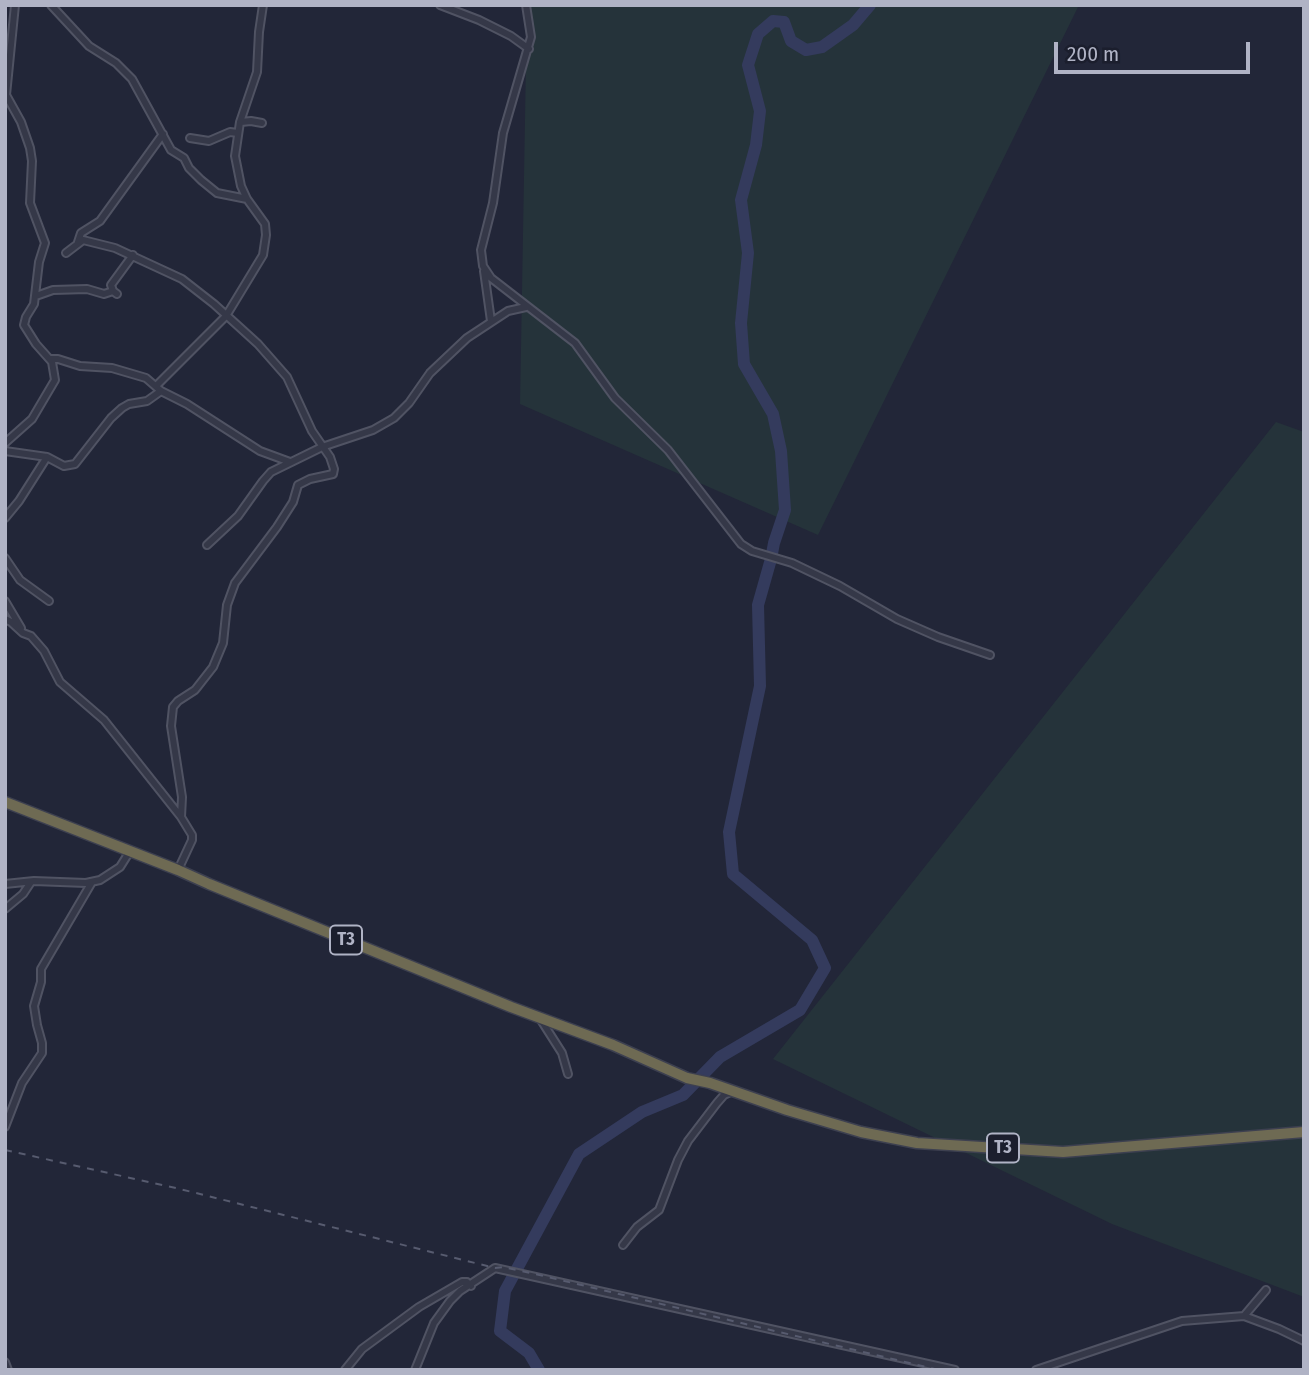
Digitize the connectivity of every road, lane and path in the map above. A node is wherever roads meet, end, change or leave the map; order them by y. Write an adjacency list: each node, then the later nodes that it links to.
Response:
1 (15, 5): 17 (street)
2 (51, 5): 10 (street)
3 (263, 5): 7 (street)
4 (440, 5): 6 (street)
5 (526, 5): 6 (street)
6 (528, 49): 16 (street)
7 (241, 122): 8 (street); 9 (street)
8 (262, 123)
9 (238, 133): 11 (street); 12 (street)
10 (163, 134): 12 (street); 13 (street)
11 (190, 138)
12 (247, 199): 19 (street)
13 (78, 242): 14 (street); 15 (street)
14 (66, 253)
15 (133, 256): 17 (street); 19 (street)
16 (483, 266): 18 (street); 20 (street)
17 (36, 296): 21 (street)
18 (526, 307): 20 (street); 35 (street)
19 (226, 316): 22 (street); 24 (street)
20 (491, 321): 24 (street)
21 (50, 359): 22 (street); 23 (street)
22 (159, 389): 26 (street); 27 (street)
23 (5, 443)
24 (322, 447): 27 (street); 37 (street)
25 (5, 451): 26 (street)
26 (47, 457): 28 (street)
27 (290, 463): 29 (street)
28 (5, 518)
29 (207, 545)
30 (5, 558): 32 (street)
31 (5, 601): 34 (street)
32 (48, 601)
33 (5, 619): 34 (street)
34 (23, 633): 37 (street)
35 (990, 655)
36 (5, 802): 38 (highway, T3)
37 (181, 817): 39 (street)
38 (130, 850): 39 (highway, T3); 41 (street)
39 (177, 870): 44 (highway, T3)
40 (31, 882): 41 (street); 42 (street); 43 (street)
41 (92, 882): 47 (street)
42 (5, 884)
43 (5, 909)
44 (534, 1015): 45 (street); 46 (highway, T3)
45 (568, 1074)
46 (733, 1091): 48 (highway, T3); 49 (street)
47 (5, 1127)
48 (1304, 1132)
49 (623, 1245)
50 (471, 1286): 56 (street); 57 (street); 58 (street)
51 (1266, 1290): 52 (street)
52 (1244, 1316): 53 (street); 59 (street)
53 (1304, 1341)
54 (5, 1362): 55 (street)
55 (8, 1370)
56 (345, 1370)
57 (415, 1370)
58 (955, 1370)
59 (1036, 1370)

